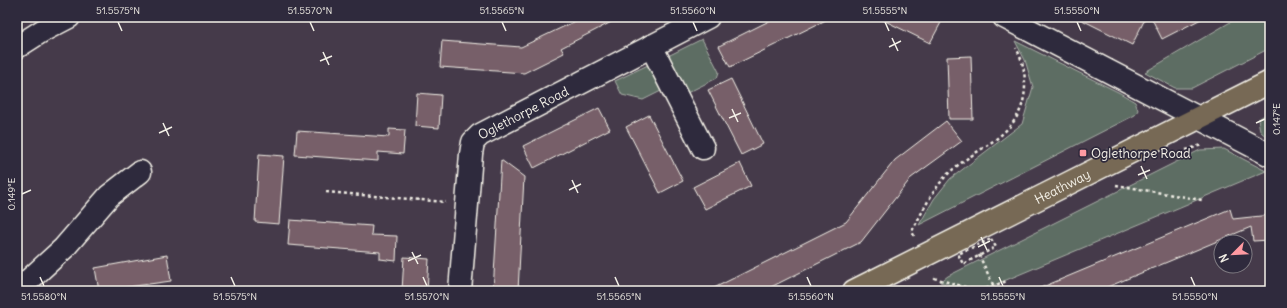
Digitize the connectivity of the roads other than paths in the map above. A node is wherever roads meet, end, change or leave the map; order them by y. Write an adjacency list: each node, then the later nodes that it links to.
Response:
1 (69, 17): 5 (street)
2 (708, 17): 4 (street, Oglethorpe Road)
3 (1010, 20): 7 (street)
4 (651, 46): 8 (street); 12 (street, Oglethorpe Road)
5 (17, 47)
6 (1270, 82): 7 (main road, Heathway)
7 (1200, 118): 9 (street); 13 (main road, Heathway)
8 (703, 148)
9 (1270, 155)
10 (140, 172): 11 (street)
11 (17, 291)
12 (460, 291)
13 (854, 291)

